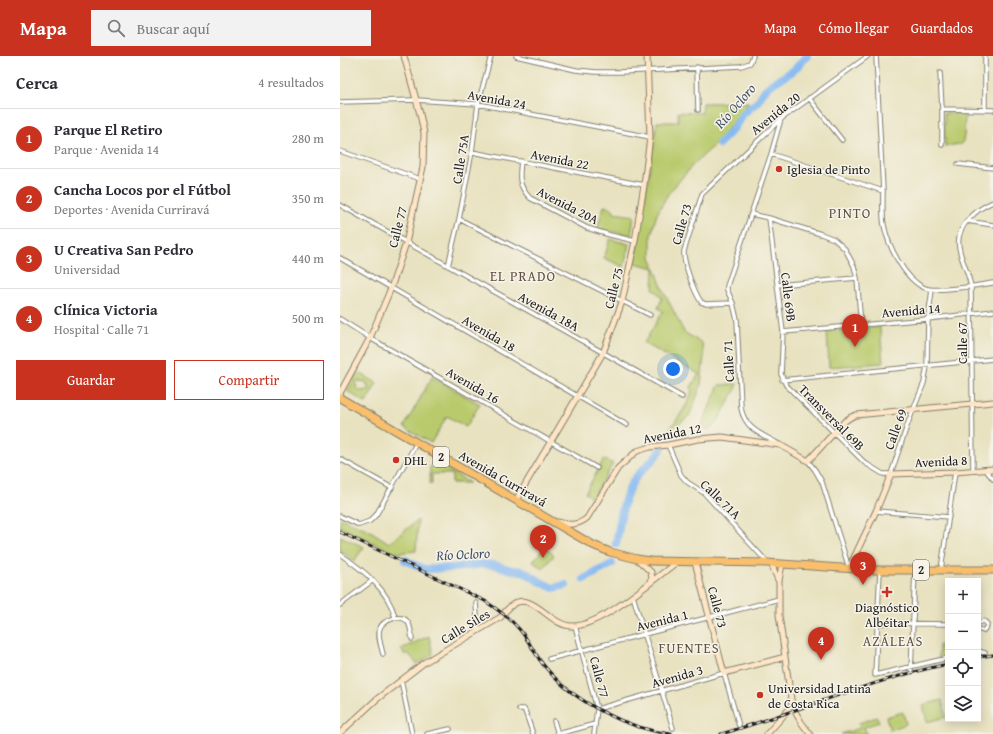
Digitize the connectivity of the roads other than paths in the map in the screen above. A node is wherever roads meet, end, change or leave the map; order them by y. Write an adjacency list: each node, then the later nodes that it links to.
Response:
1 (404, 56): 13 (street, Calle 77)
2 (491, 56): 15 (street, Calle 75A)
3 (516, 56): 10 (street)
4 (647, 56): 10 (street, Calle 75)
5 (753, 56): 9 (street)
6 (868, 56): 12 (street, Avenida 20)
7 (876, 56): 32 (street)
8 (985, 56): 17 (street)
9 (697, 68): 10 (street); 18 (street)
10 (648, 71): 21 (street, Calle 75)
11 (940, 73): 16 (street)
12 (809, 98): 20 (street, Avenida 20); 22 (street)
13 (416, 100): 14 (street, Avenida 24); 15 (street, Avenida 24); 30 (street, Calle 77)
14 (340, 102)
15 (478, 104): 21 (street, Avenida 24); 25 (street, Calle 75A)
16 (942, 109): 17 (street); 23 (street)
17 (985, 109): 19 (street)
18 (698, 110)
19 (993, 110)
20 (781, 119): 26 (street, Calle 71); 33 (street, Avenida 20)
21 (650, 137): 31 (street, Calle 75)
22 (842, 140)
23 (942, 145)
24 (340, 151): 30 (street)
25 (472, 152): 27 (street, Avenida 22); 38 (street, Calle 75A)
26 (771, 154): 32 (street); 36 (street, Calle 71)
27 (521, 161): 31 (street, Avenida 22); 41 (street, Avenida 20A)
28 (958, 164): 29 (street)
29 (993, 168)
30 (420, 179): 42 (street, Calle 77)
31 (644, 186): 41 (street, Calle 75)
32 (883, 191): 50 (street)
33 (702, 194): 52 (street, Calle 73)
34 (993, 202): 39 (street)
35 (340, 205): 42 (street, Avenida 18A)
36 (751, 214): 37 (street); 52 (street, Calle 71)
37 (769, 218): 45 (street); 47 (street, Calle 69B)
38 (459, 219): 44 (street, Calle 75A); 51 (street)
39 (967, 221): 40 (street); 48 (street, Calle 67)
40 (993, 225)
41 (635, 240): 51 (street, Calle 75)
42 (406, 242): 44 (street, Avenida 18A); 49 (street, Calle 77)
43 (340, 258): 49 (street, Avenida 18)
44 (448, 266): 61 (street, Avenida 18A)
45 (857, 278): 47 (street); 58 (street)
46 (993, 283): 48 (street)
47 (777, 285): 59 (street, Calle 69B)
48 (971, 287): 50 (street); 54 (street, Calle 67)
49 (391, 288): 60 (street, Calle 77); 67 (street, Avenida 18)
50 (932, 290): 57 (street, Calle 69)
51 (622, 302): 55 (street); 61 (street, Calle 75)
52 (733, 303): 78 (street, Calle 71)
53 (993, 311): 54 (street, Avenida 14)
54 (972, 314): 57 (street, Avenida 14); 63 (street, Calle 67)
55 (650, 315)
56 (340, 319): 60 (street, Avenida 16)
57 (928, 319): 58 (street, Avenida 14); 64 (street, Calle 69)
58 (861, 325): 59 (street, Avenida 14)
59 (783, 332): 65 (street, Calle 69B)
60 (370, 338): 66 (street, Calle 77); 76 (street, Avenida 16)
61 (604, 353): 67 (street, Calle 75); 68 (street, Avenida 18A)
62 (993, 359): 63 (street)
63 (972, 361): 64 (street); 71 (street, Calle 67)
64 (927, 366): 65 (street); 72 (street, Calle 69)
65 (782, 380): 74 (street, Transversal 69B)
66 (340, 393)
67 (578, 397): 73 (street, Avenida 18); 76 (street, Calle 75)
68 (682, 397)
69 (340, 398): 75 (highway, Avenida Curriravá / 2)
70 (993, 402): 71 (street)
71 (972, 404): 72 (street); 84 (street, Calle 67)
72 (914, 409): 74 (street); 86 (street, Calle 69)
73 (627, 425)
74 (834, 432): 80 (street); 86 (street, Transversal 69B)
75 (417, 442): 88 (street); 89 (highway, Avenida Curriravá / 2)
76 (551, 442): 81 (street, Avenida 16); 89 (street, Calle 75)
77 (668, 445): 78 (street, Avenida 12); 93 (street, Avenida 12); 98 (street, Calle 71A)
78 (780, 445): 80 (street, Calle 71)
79 (340, 459): 88 (street)
80 (808, 461): 100 (street, Calle 71)
81 (597, 468)
82 (985, 469): 83 (street, Avenida 8); 84 (street, Avenida 8); 87 (street)
83 (993, 469)
84 (972, 470): 85 (street, Avenida 8)
85 (956, 472): 86 (street, Avenida 8); 92 (street)
86 (891, 474): 90 (street, Calle 69)
87 (993, 479)
88 (392, 488): 91 (street)
89 (516, 500): 93 (highway, Avenida Curriravá / 2)
90 (876, 511): 92 (street); 100 (street, Calle 69)
91 (340, 516)
92 (949, 516): 103 (street)
93 (556, 522): 95 (highway, Avenida Curriravá / 2)
94 (340, 554): 105 (street)
95 (637, 559): 96 (highway, 2); 107 (street)
96 (676, 562): 97 (highway, 2); 107 (street)
97 (695, 562): 98 (highway, 2); 113 (street, Calle 73)
98 (769, 563): 99 (highway, 2); 106 (street)
99 (782, 564): 100 (highway, 2); 106 (street)
100 (849, 568): 101 (highway, 2)
101 (880, 570): 102 (highway, 2); 115 (street)
102 (915, 570): 103 (highway, 2); 116 (street)
103 (941, 570): 104 (highway, 2)
104 (993, 570)
105 (373, 580): 111 (street); 112 (street)
106 (779, 581): 109 (street)
107 (650, 582): 108 (street)
108 (633, 596): 118 (street); 121 (street)
109 (779, 599): 113 (street, Avenida 1); 127 (street)
110 (476, 603): 120 (street)
111 (340, 605)
112 (395, 618): 122 (street); 126 (street)
113 (709, 618): 121 (street, Avenida 1); 132 (street, Calle 73)
114 (981, 622): 119 (street)
115 (878, 623): 116 (street); 130 (street)
116 (913, 623): 117 (street); 130 (street)
117 (945, 624)
118 (575, 626): 120 (street, Calle Siles); 123 (street, Calle 77)
119 (981, 630)
120 (478, 631): 133 (street, Calle Siles)
121 (645, 634): 123 (street, Avenida 1); 134 (street)
122 (412, 639)
123 (582, 650): 128 (street, Avenida 1); 137 (street, Calle 77)
124 (981, 652): 125 (street)
125 (985, 653)
126 (383, 654)
127 (785, 657): 132 (street, Avenida 3); 135 (street)
128 (549, 659)
129 (945, 659): 130 (street)
130 (911, 666): 131 (street)
131 (912, 672)
132 (724, 674): 134 (street, Avenida 3); 140 (street, Calle 73)
133 (401, 680): 143 (street, Calle Siles); 144 (street)
134 (661, 692): 137 (street, Avenida 3); 141 (street)
135 (792, 706): 149 (street); 150 (street)
136 (519, 709): 146 (street)
137 (597, 709): 139 (street, Calle 77)
138 (554, 721): 147 (street)
139 (595, 724): 147 (street); 148 (street, Calle 77)
140 (739, 726)
141 (673, 728)
142 (450, 729): 145 (street)
143 (340, 733)
144 (412, 734)
145 (427, 734)
146 (534, 734)
147 (558, 734)
148 (594, 734)
149 (767, 734)
150 (810, 734)

